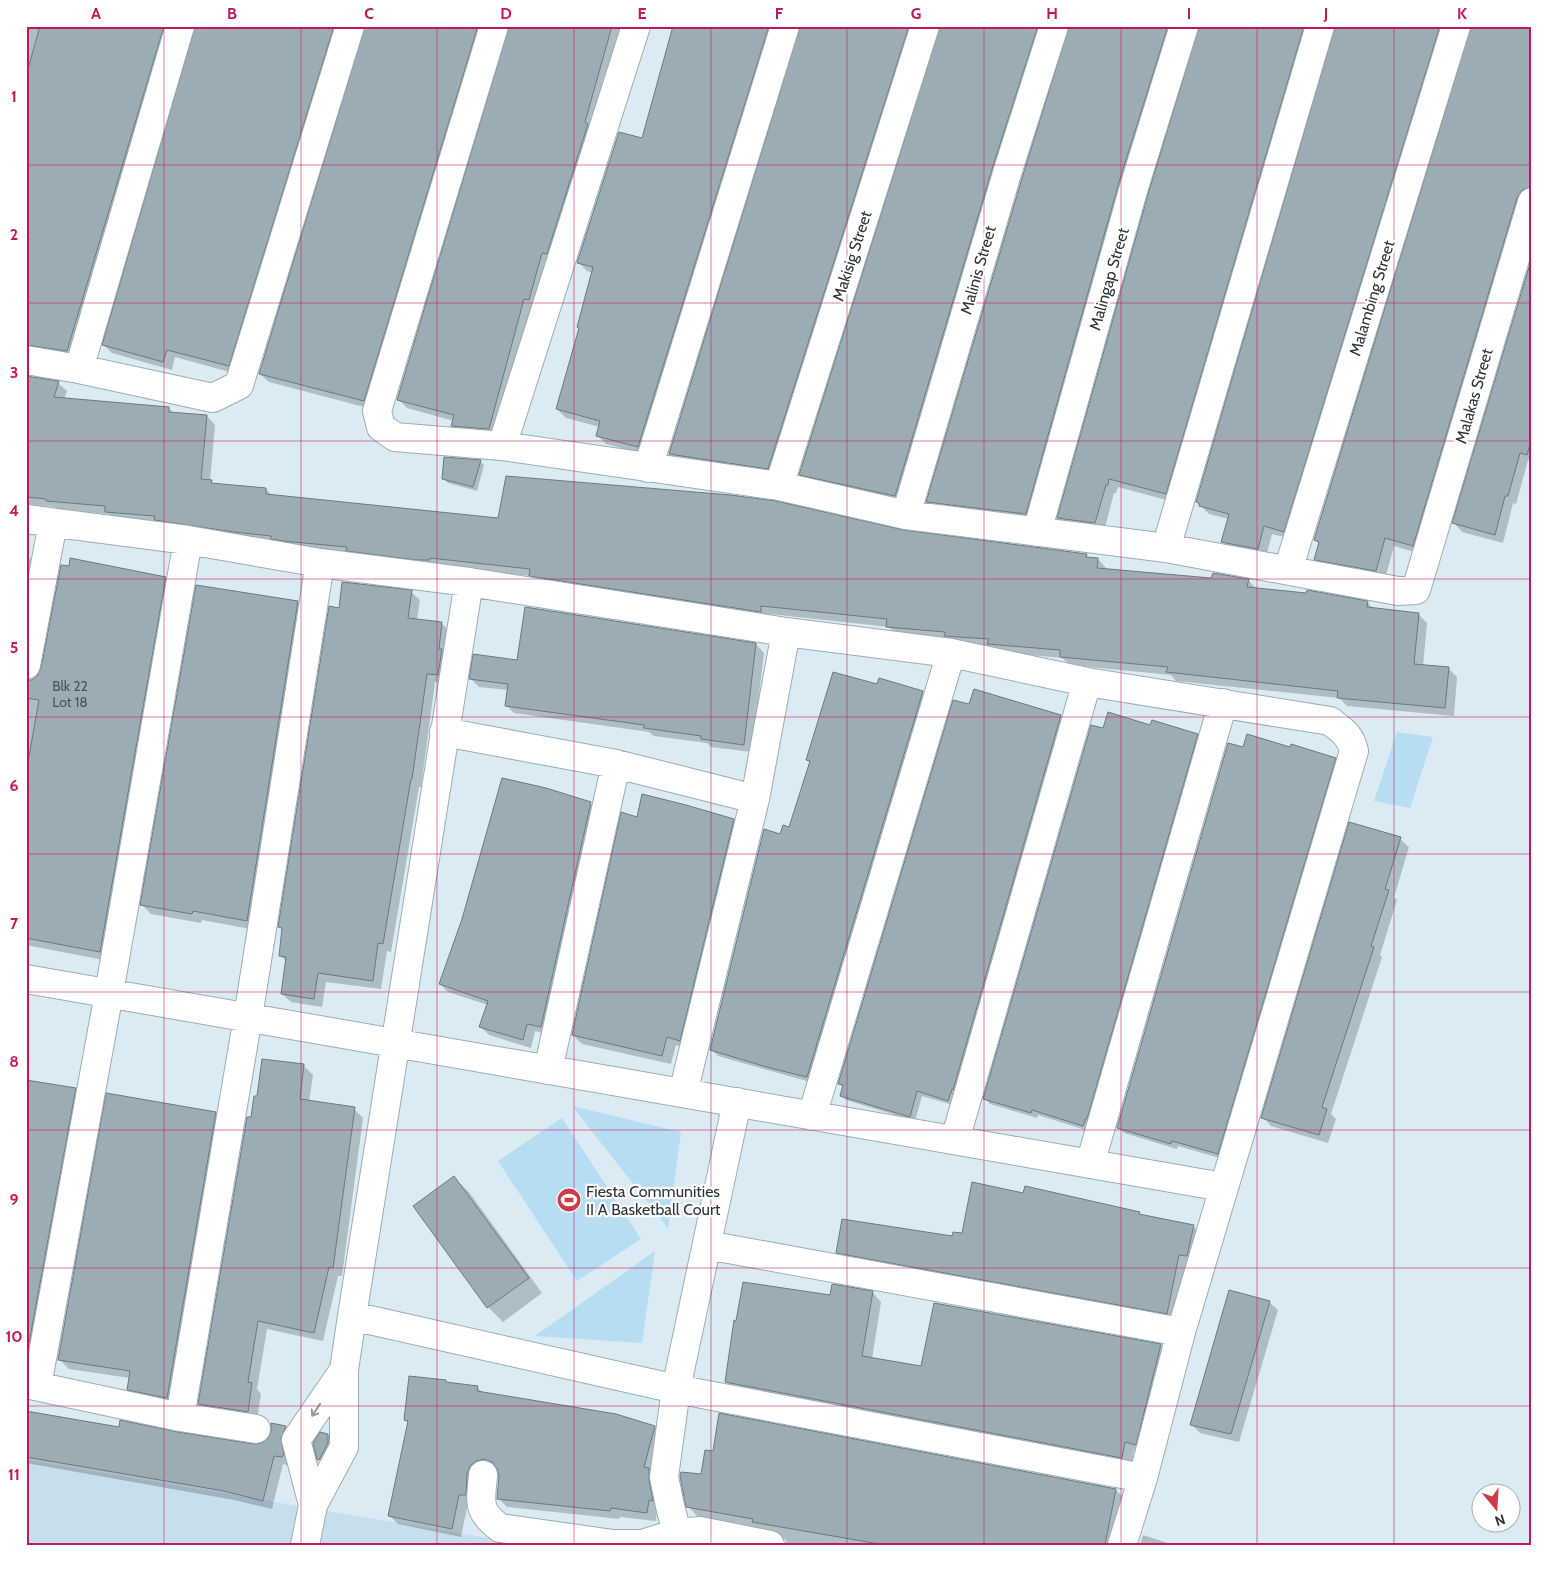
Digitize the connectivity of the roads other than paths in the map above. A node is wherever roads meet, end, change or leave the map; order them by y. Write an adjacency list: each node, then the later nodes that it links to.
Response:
1 (180, 26): 13 (street)
2 (350, 26): 13 (street)
3 (494, 26): 14 (street)
4 (636, 26): 14 (street)
5 (785, 26): 15 (street)
6 (925, 26): 16 (street, Makisig Street)
7 (1054, 26): 17 (street, Malinis Street)
8 (1184, 26): 20 (street, Malingap Street)
9 (1320, 26): 22 (street)
10 (1456, 26): 24 (street, Malambing Street)
11 (1532, 202): 24 (street, Malakas Street)
12 (26, 360): 13 (street)
13 (79, 369)
14 (502, 446): 15 (street)
15 (648, 468): 16 (street)
16 (779, 486): 17 (street)
17 (906, 515): 20 (street)
18 (26, 519): 19 (street)
19 (53, 524): 21 (street); 28 (street)
20 (1037, 532): 22 (street)
21 (188, 540): 23 (street); 35 (street)
22 (1166, 548): 24 (street)
23 (320, 563): 25 (street); 36 (street)
24 (1288, 570)
25 (469, 582): 26 (street); 31 (street)
26 (786, 632): 27 (street); 33 (street)
27 (951, 653): 29 (street); 41 (street)
28 (26, 664)
29 (1087, 682): 30 (street); 42 (street)
30 (1223, 703): 43 (street); 44 (street)
31 (444, 732): 32 (street); 37 (street)
32 (616, 764): 33 (street); 38 (street)
33 (755, 799): 39 (street)
34 (26, 979): 35 (street)
35 (109, 993): 36 (street); 49 (street)
36 (248, 1017): 37 (street); 51 (street)
37 (395, 1043): 38 (street); 46 (street)
38 (548, 1070): 39 (street)
39 (682, 1093): 40 (street)
40 (737, 1102): 41 (street); 45 (street)
41 (812, 1116): 42 (street)
42 (955, 1140): 43 (street)
43 (1090, 1164): 44 (street)
44 (1223, 1187): 47 (street)
45 (707, 1245): 47 (street); 50 (street)
46 (352, 1316): 48 (street); 50 (street)
47 (1181, 1332): 54 (street)
48 (344, 1370): 55 (street); 55 (street, one-way to 55)
49 (31, 1385): 51 (street)
50 (676, 1388): 54 (street); 56 (street)
51 (180, 1417): 52 (street)
52 (256, 1429)
53 (483, 1475): 56 (street)
54 (1143, 1478): 59 (street)
55 (313, 1505): 57 (street)
56 (677, 1539): 58 (street)
57 (305, 1545)
58 (770, 1545)
59 (1122, 1545)

